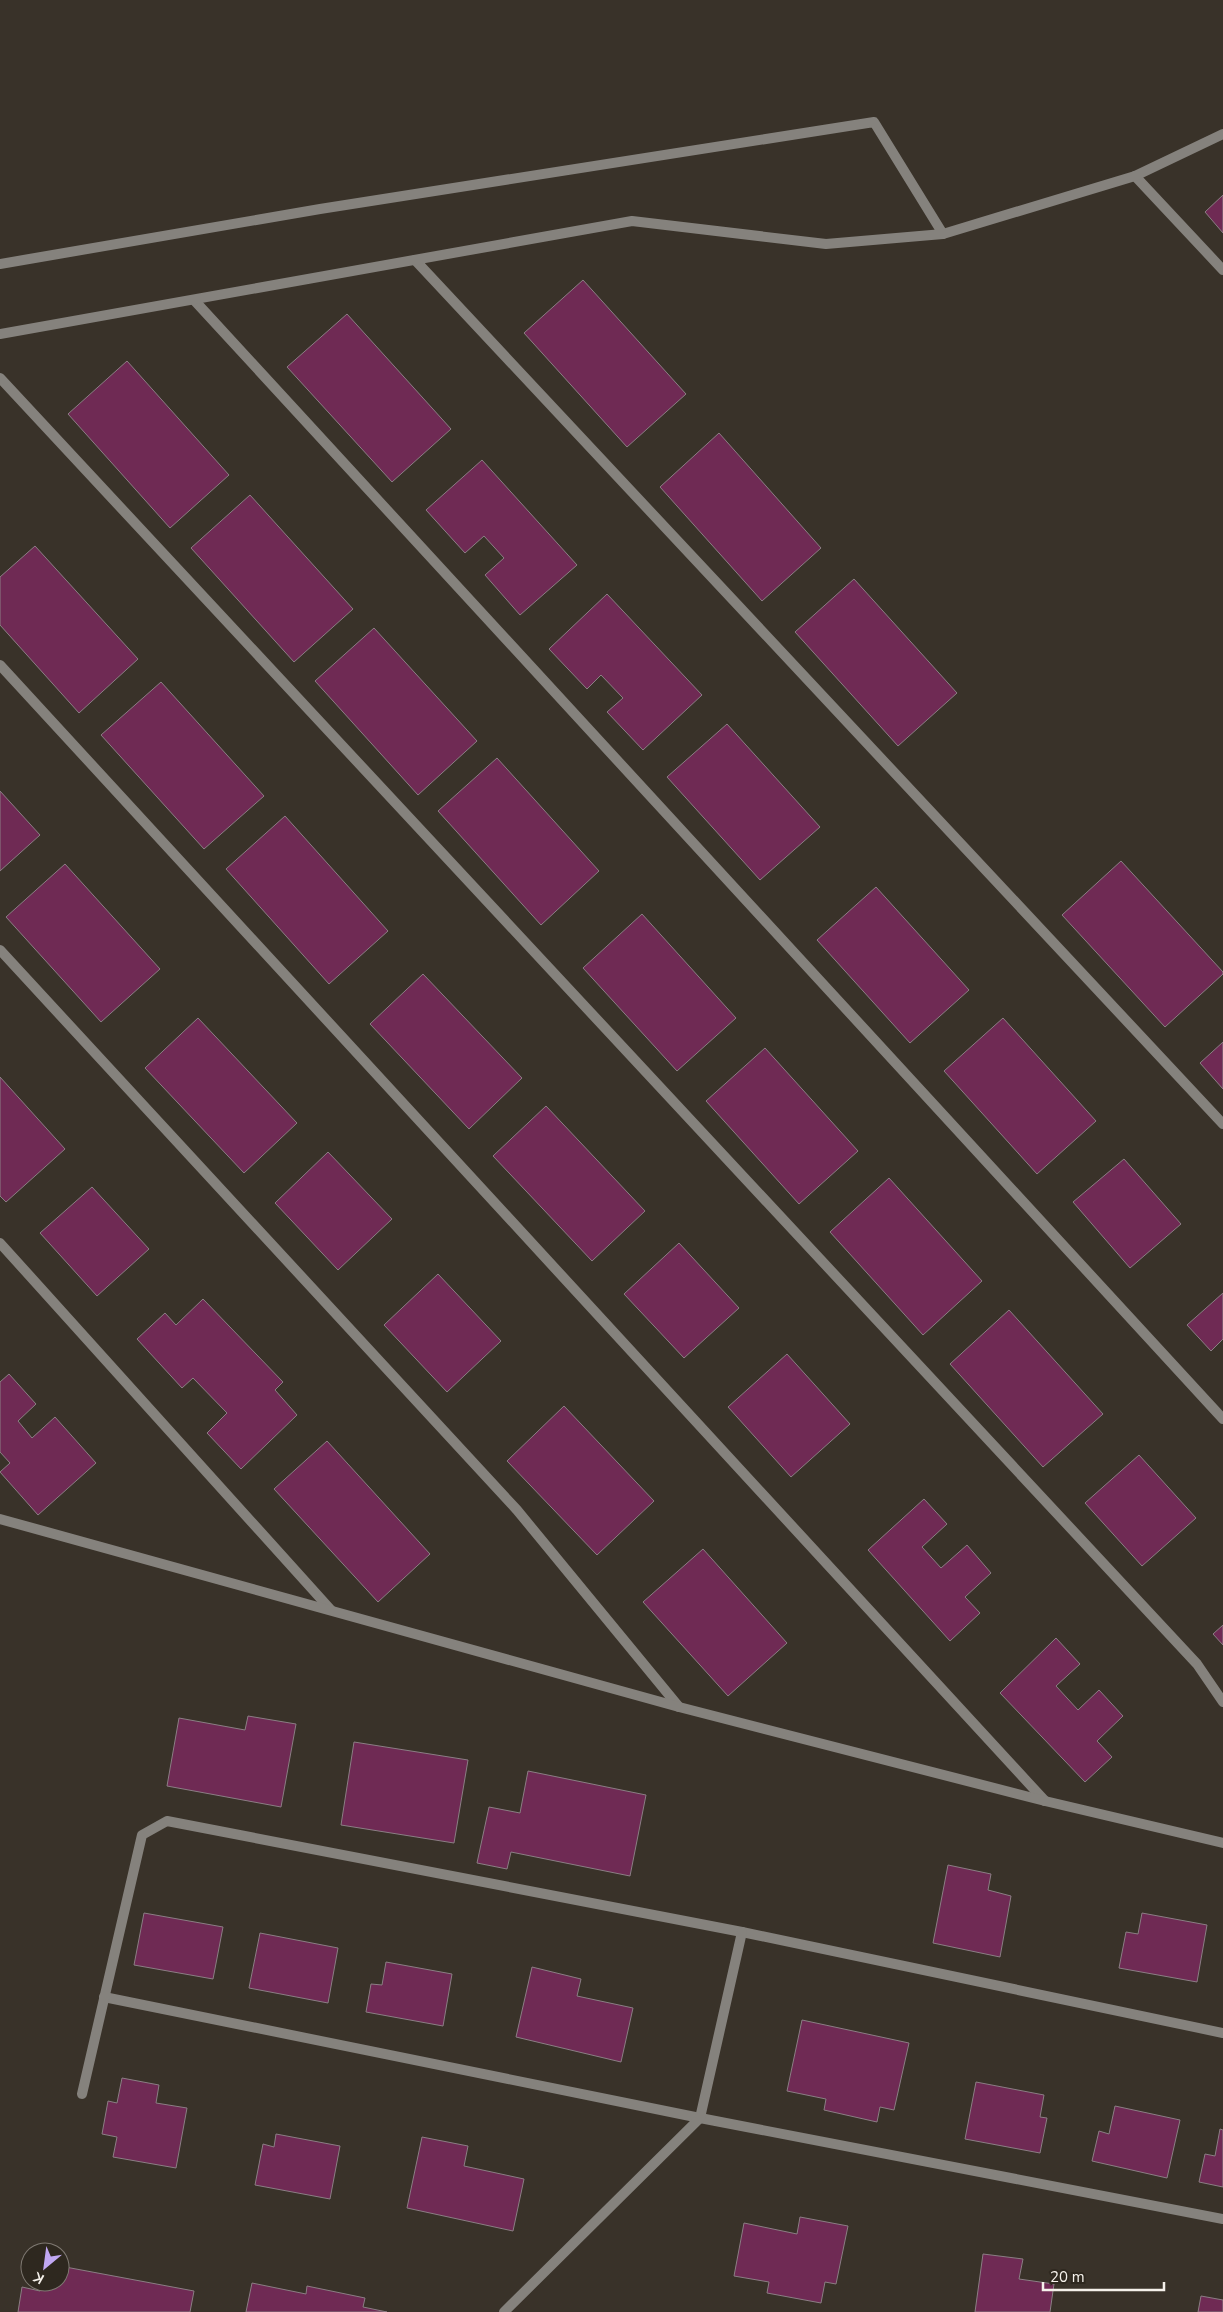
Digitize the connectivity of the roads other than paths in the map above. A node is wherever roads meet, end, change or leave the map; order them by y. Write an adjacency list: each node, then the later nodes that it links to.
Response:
1 (1223, 134): 2 (street)
2 (1135, 176): 3 (street); 6 (street)
3 (943, 234): 4 (street); 5 (street)
4 (415, 260): 7 (street); 12 (street)
5 (0, 264)
6 (1223, 270)
7 (194, 300): 8 (street); 14 (street)
8 (0, 334)
9 (0, 378): 17 (street)
10 (0, 666): 19 (street)
11 (0, 950): 18 (street)
12 (1223, 1124)
13 (0, 1243): 16 (street)
14 (1223, 1419)
15 (0, 1518): 16 (street)
16 (332, 1610): 18 (street)
17 (1223, 1702)
18 (679, 1707): 19 (street)
19 (1045, 1800): 20 (street)
20 (1223, 1843)
21 (742, 1932): 22 (street); 23 (street); 25 (street)
22 (104, 1997): 24 (street); 25 (street)
23 (1223, 2033)
24 (82, 2094)
25 (700, 2118): 26 (street); 27 (street)
26 (1223, 2219)
27 (504, 2312)

